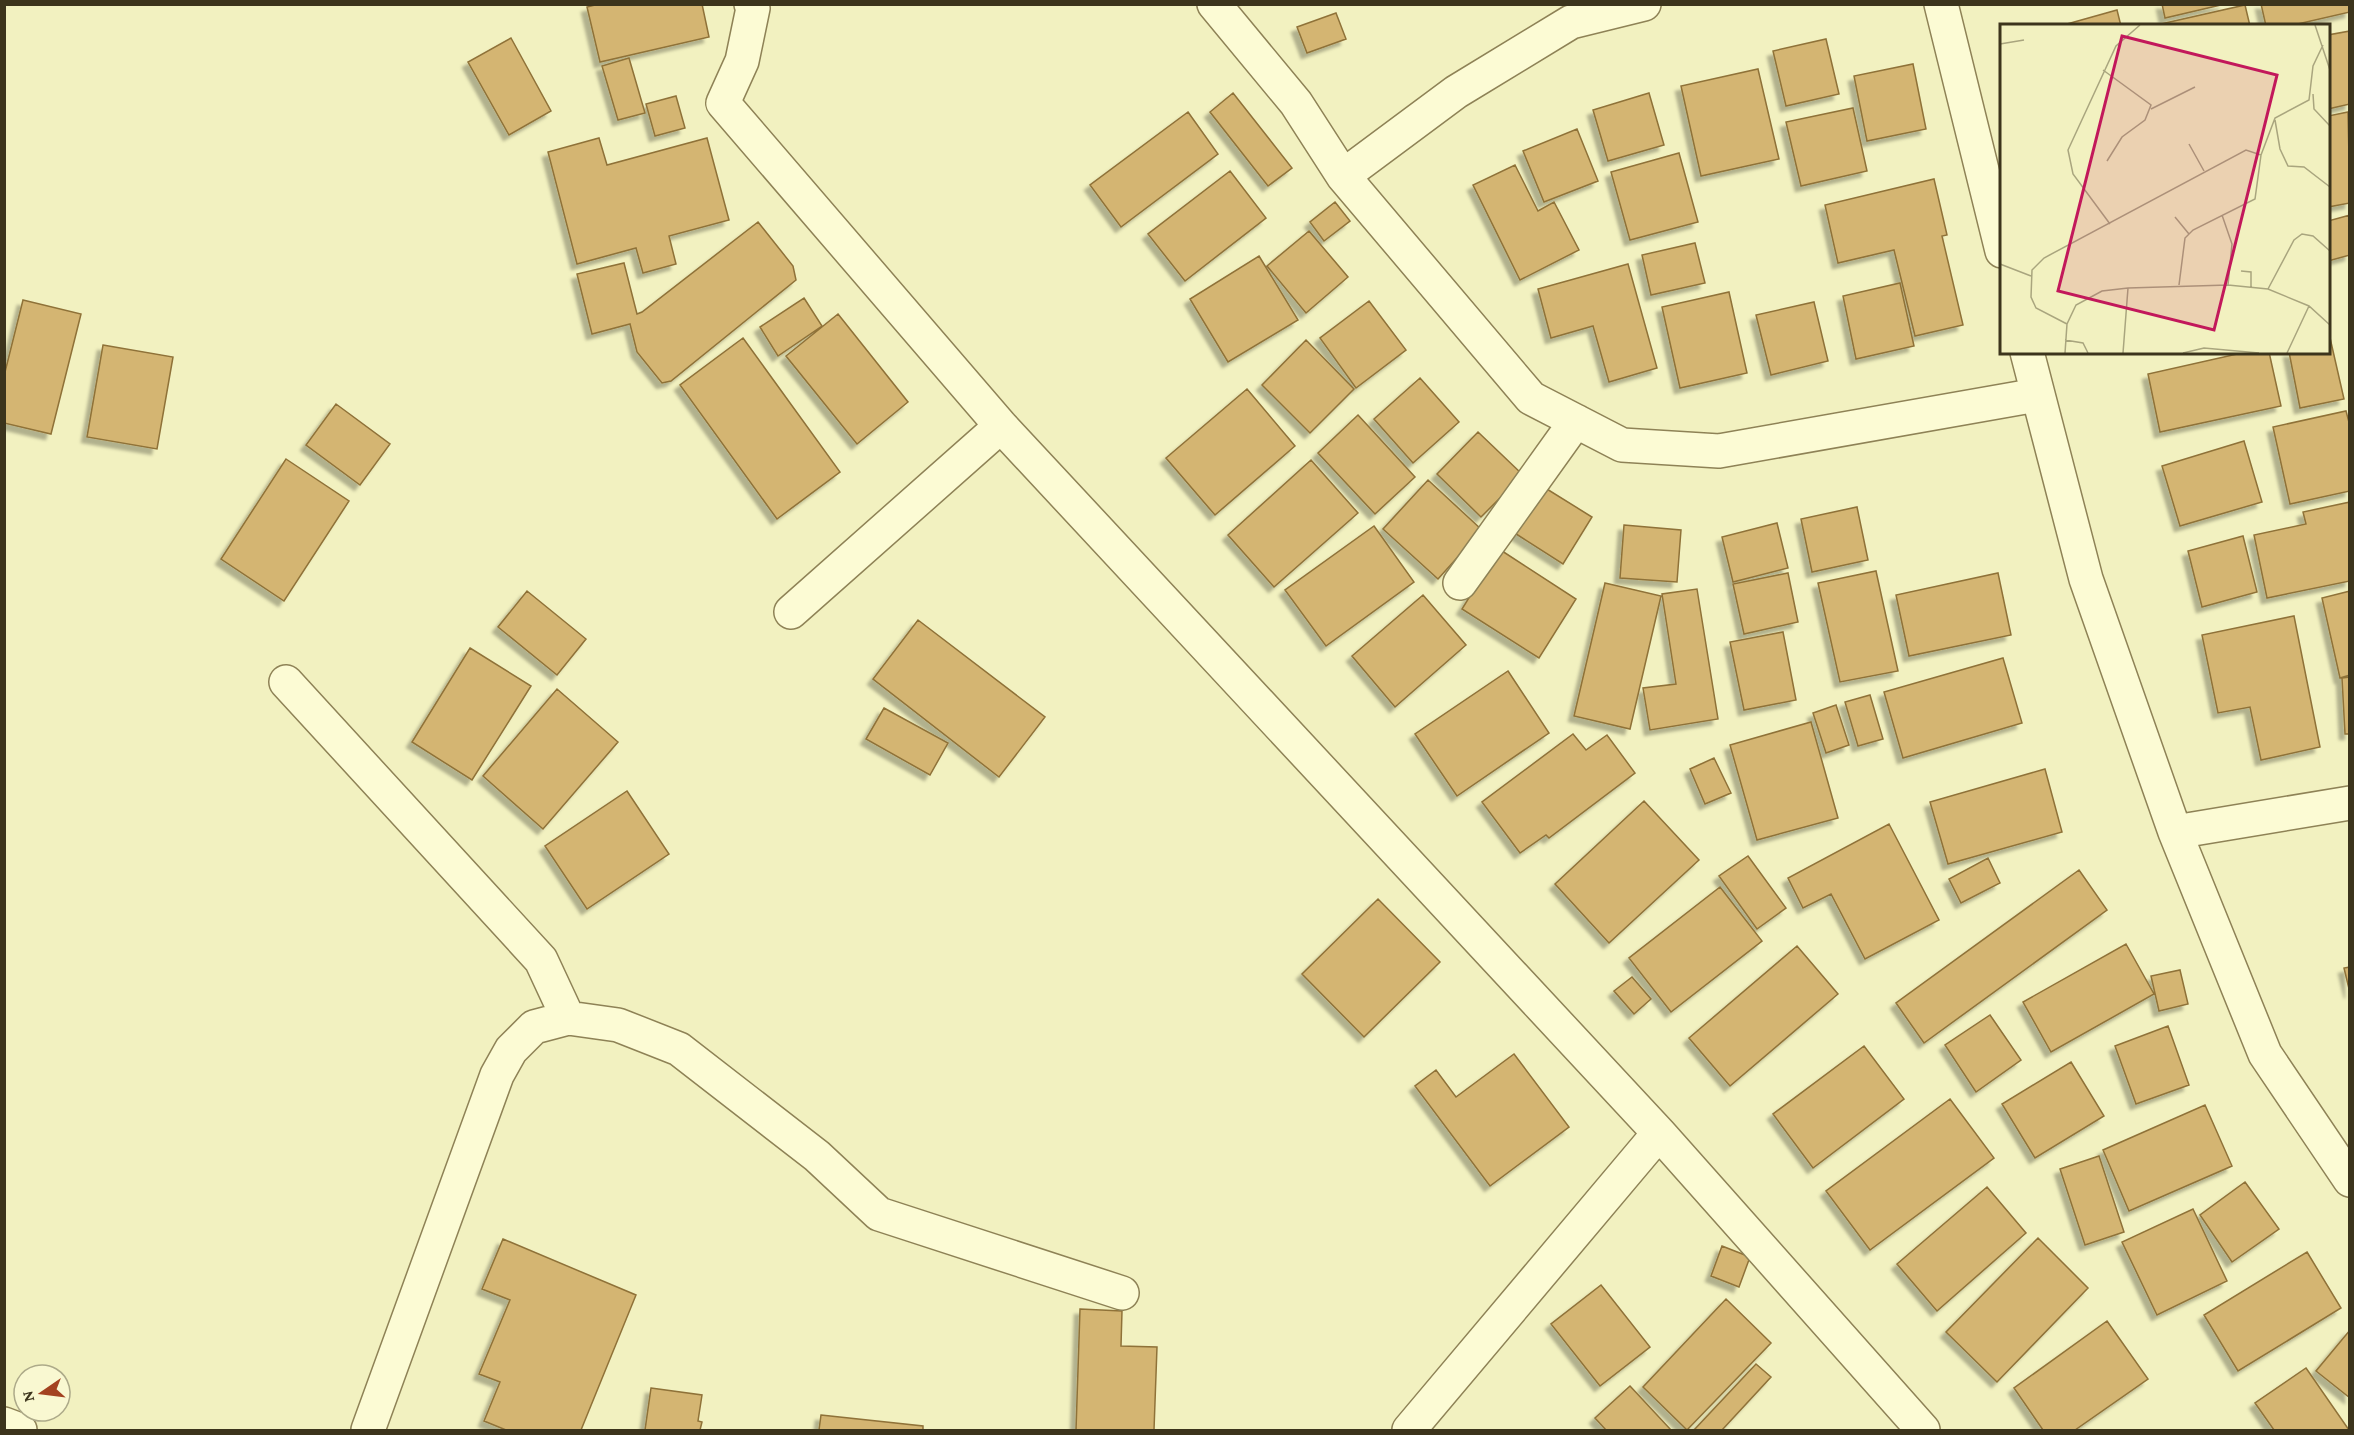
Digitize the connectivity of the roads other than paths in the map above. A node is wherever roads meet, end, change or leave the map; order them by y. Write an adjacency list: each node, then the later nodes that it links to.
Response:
1 (751, 4): 10 (street)
2 (1214, 4): 5 (street)
3 (1644, 4): 5 (street)
4 (1941, 4): 6 (street)
5 (1343, 176): 9 (street)
6 (2000, 247)
7 (2027, 354): 8 (street)
8 (2037, 395): 9 (street); 15 (street)
9 (1576, 421): 11 (street)
10 (1001, 426): 12 (street); 17 (street)
11 (1460, 583)
12 (792, 612)
13 (286, 682): 16 (street)
14 (2349, 803): 15 (street)
15 (2175, 832): 18 (street)
16 (568, 1018): 19 (street); 22 (street)
17 (1659, 1133): 23 (street); 24 (street)
18 (2349, 1180)
19 (1122, 1293)
20 (4, 1424): 21 (street)
21 (20, 1431)
22 (368, 1431)
23 (1409, 1431)
24 (1923, 1431)

